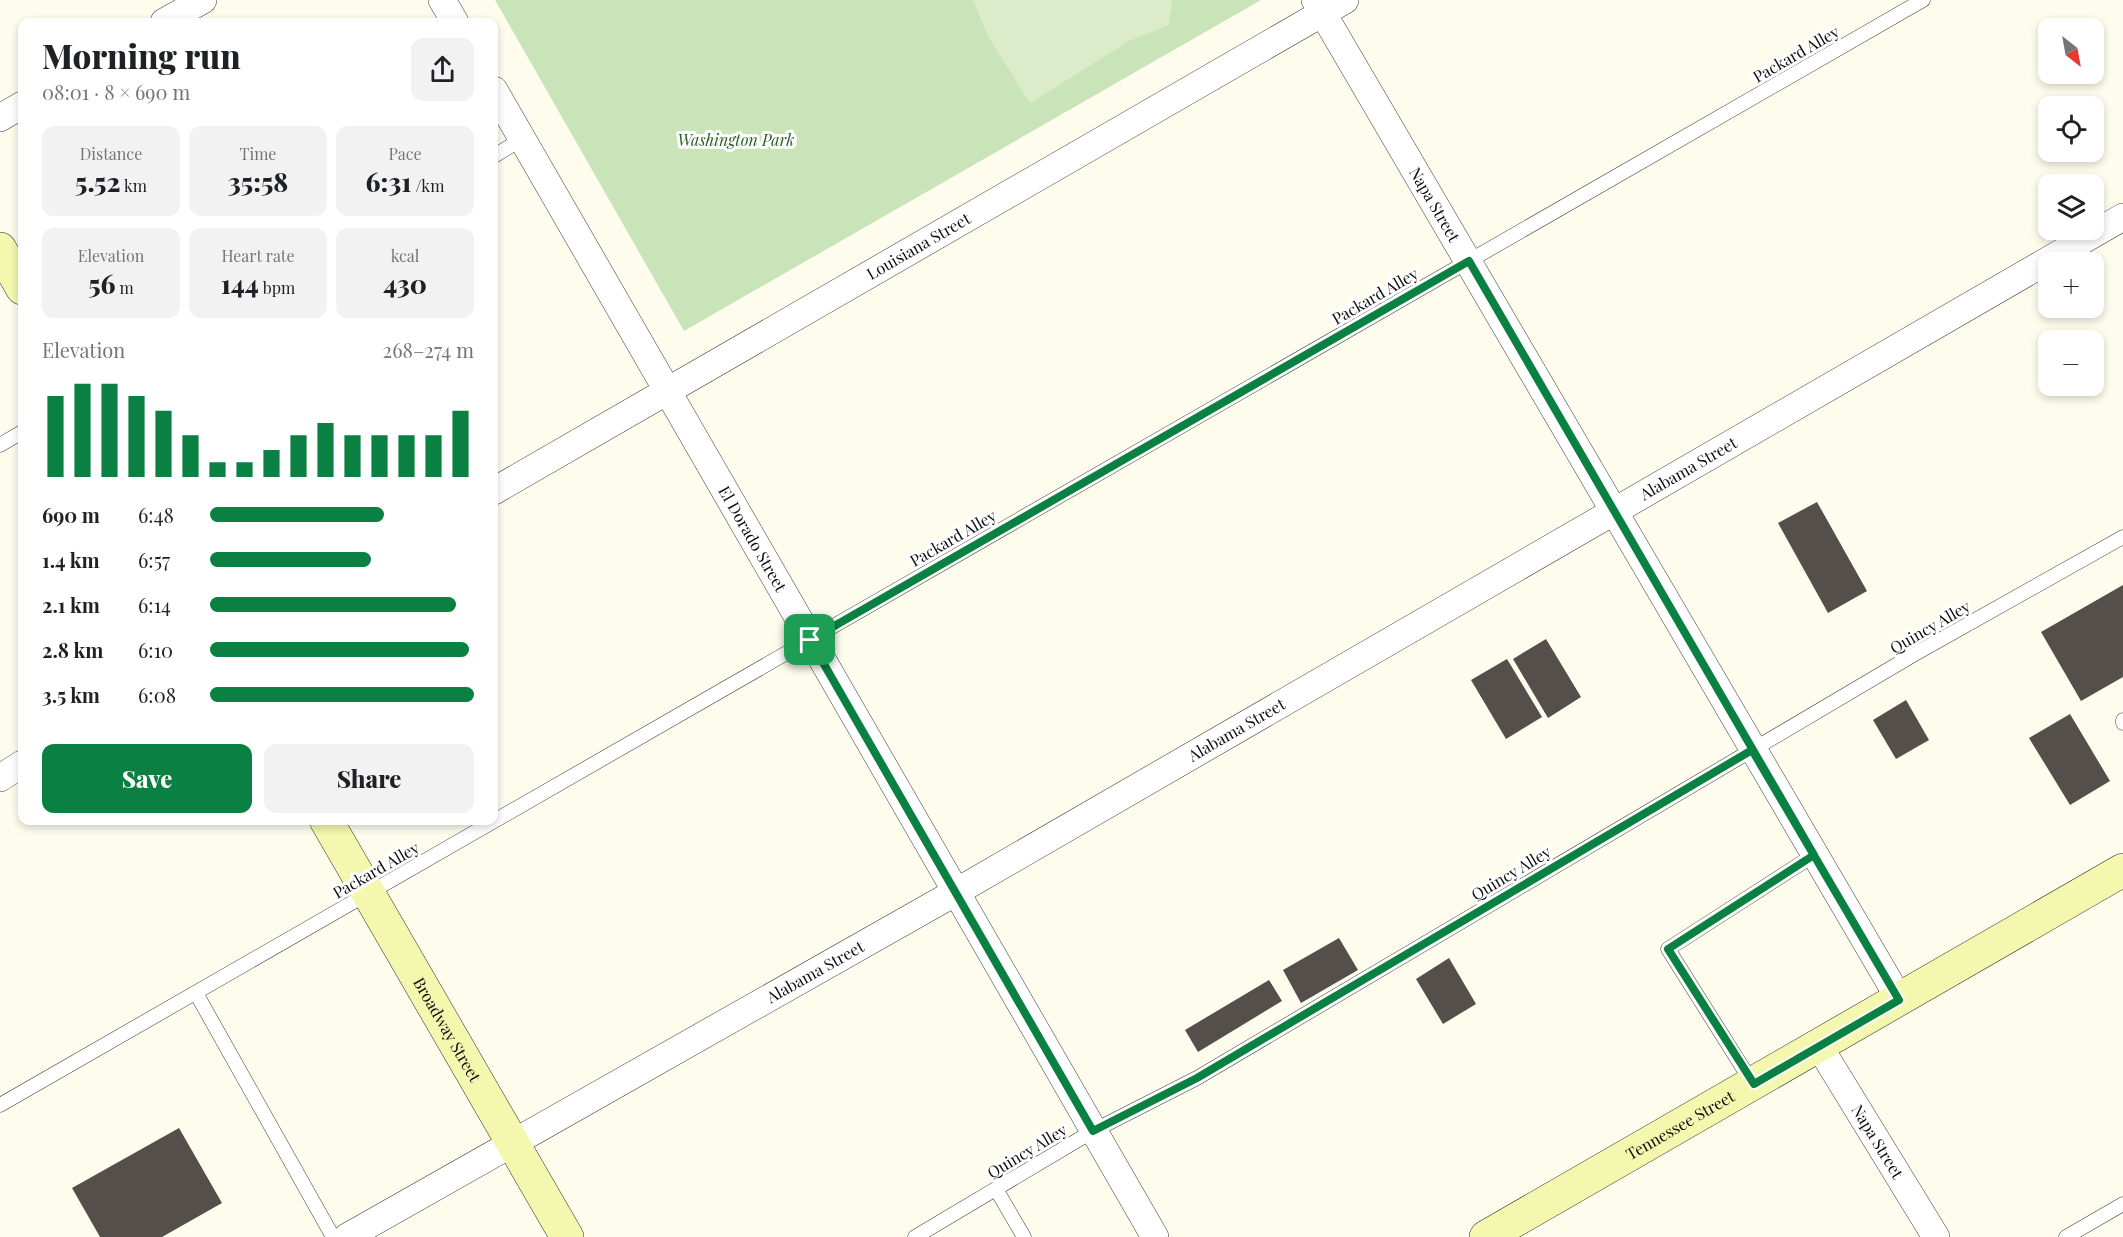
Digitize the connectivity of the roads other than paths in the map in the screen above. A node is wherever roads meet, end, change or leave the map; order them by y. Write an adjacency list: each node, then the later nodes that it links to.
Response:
1 (203, 0): 5 (street)
2 (442, 0): 6 (street)
3 (1923, 0): 14 (lane, Packard Alley)
4 (1328, 4): 14 (street, Napa Street); 16 (street, Louisiana Street)
5 (172, 18)
6 (453, 18)
7 (498, 97): 10 (street, El Dorado Street)
8 (18, 107): 9 (street)
9 (0, 118)
10 (522, 139): 11 (lane); 16 (street, El Dorado Street)
11 (498, 154)
12 (2123, 217): 20 (street, Alabama Street)
13 (0, 249): 15 (main road)
14 (1469, 261): 20 (street, Napa Street); 22 (lane, Packard Alley)
15 (18, 281)
16 (667, 390): 19 (street, Louisiana Street); 22 (street, El Dorado Street)
17 (18, 434): 18 (lane)
18 (0, 445)
19 (498, 489)
20 (1614, 510): 23 (street, Napa Street); 31 (street, Alabama Street)
21 (2123, 537): 23 (lane, Quincy Alley)
22 (810, 640): 26 (lane, Packard Alley); 31 (street, El Dorado Street)
23 (1752, 750): 29 (street, Napa Street); 38 (lane, Quincy Alley)
24 (18, 767): 25 (street)
25 (0, 778)
26 (498, 819)
27 (330, 825): 32 (main road, Broadway Street)
28 (488, 825): 32 (lane, Packard Alley)
29 (1814, 855): 34 (street, Napa Street); 36 (lane)
30 (2123, 870): 34 (main road, Tennessee Street)
31 (956, 892): 38 (street, El Dorado Street); 39 (street, Alabama Street)
32 (368, 894): 33 (lane, Packard Alley); 39 (main road, Broadway Street)
33 (196, 993): 37 (lane, Packard Alley); 43 (lane)
34 (1899, 1000): 35 (main road, Tennessee Street)
35 (1819, 1046): 36 (main road, Tennessee Street); 49 (street, Napa Street)
36 (1754, 1084): 42 (main road, Tennessee Street)
37 (0, 1105)
38 (1093, 1131): 40 (lane, Quincy Alley); 48 (street, El Dorado Street)
39 (512, 1143): 44 (street, Alabama Street); 45 (main road, Broadway Street)
40 (996, 1189): 46 (lane, Quincy Alley); 47 (lane)
41 (2123, 1204): 50 (lane)
42 (1506, 1232)
43 (333, 1237)
44 (347, 1237)
45 (567, 1237)
46 (915, 1237)
47 (1024, 1237)
48 (1155, 1237)
49 (1936, 1237)
50 (2066, 1237)

